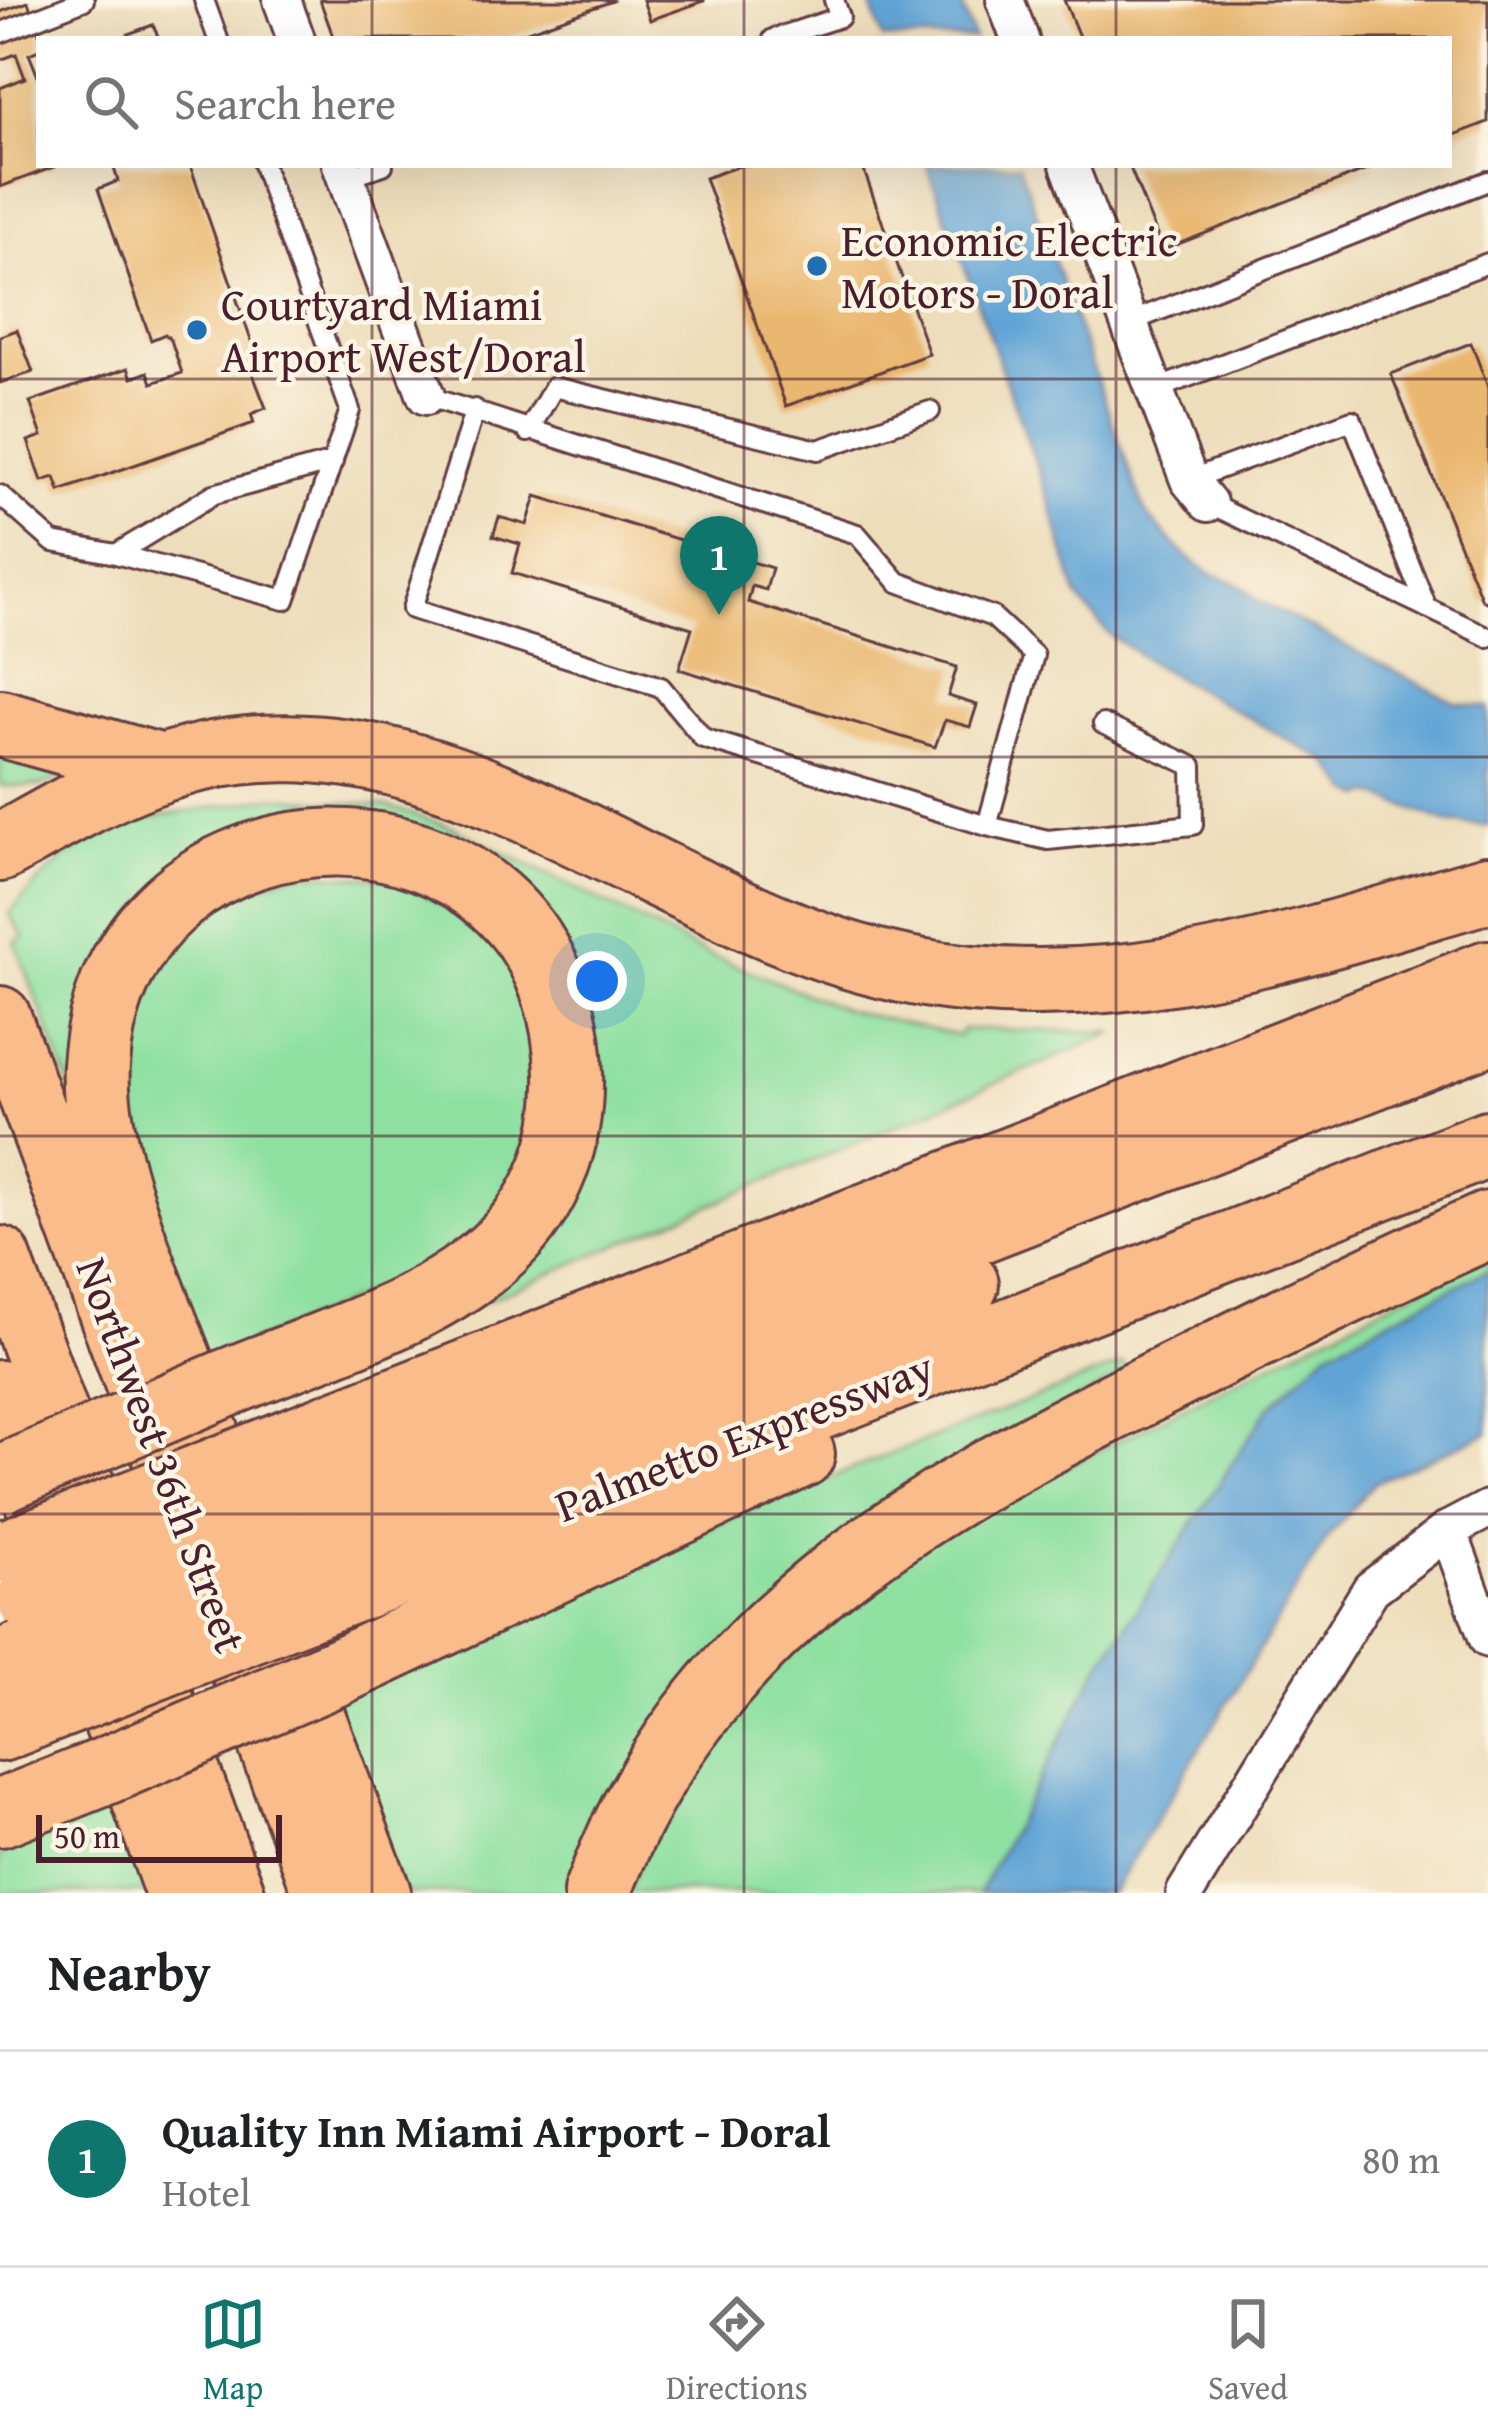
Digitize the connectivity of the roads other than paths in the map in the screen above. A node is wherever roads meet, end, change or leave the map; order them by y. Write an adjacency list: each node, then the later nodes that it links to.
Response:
1 (84, 0): 6 (lane)
2 (204, 0): 7 (lane)
3 (282, 0): 8 (street)
4 (834, 0): 9 (lane)
5 (1005, 0): 10 (street)
6 (0, 33)
7 (217, 36)
8 (295, 36)
9 (781, 36)
10 (1019, 36)
11 (264, 168): 22 (lane)
12 (1070, 168): 16 (street)
13 (343, 171): 18 (street)
14 (1488, 181): 16 (lane)
15 (1488, 263): 17 (lane)
16 (1130, 322): 17 (street)
17 (1154, 390): 23 (street)
18 (426, 396): 19 (lane)
19 (475, 409): 21 (lane); 31 (lane)
20 (930, 411): 21 (lane)
21 (528, 432): 31 (lane)
22 (332, 462): 25 (lane); 25 (lane)
23 (1199, 492): 26 (lane); 26 (lane)
24 (0, 495): 25 (lane)
25 (116, 554)
26 (1427, 608): 27 (lane)
27 (1488, 637)
28 (0, 723): 30 (highway)
29 (1103, 724): 31 (lane)
30 (161, 768): 32 (highway); 33 (highway)
31 (987, 826)
32 (0, 848)
33 (1488, 889)
34 (1488, 974): 45 (highway, Palmetto Expressway)
35 (0, 1017): 53 (main road, Northwest 36th Street)
36 (1488, 1030): 45 (highway)
37 (1488, 1078): 45 (highway)
38 (1488, 1144): 41 (highway, Palmetto Expressway)
39 (1488, 1225): 55 (highway)
40 (0, 1257): 52 (main road, Northwest 36th Street)
41 (1135, 1283): 45 (highway, Palmetto Expressway); 50 (highway, bridge)
42 (0, 1394): 51 (highway)
43 (0, 1479): 54 (highway, bridge)
44 (1488, 1509): 46 (street)
45 (284, 1528): 47 (highway, Palmetto Expressway, bridge); 47 (highway, Palmetto Expressway, bridge)
46 (1448, 1530): 48 (street); 56 (street)
47 (23, 1618): 49 (highway, Palmetto Expressway)
48 (1488, 1639)
49 (0, 1729)
50 (0, 1813)
51 (179, 1893)
52 (234, 1893)
53 (324, 1893)
54 (376, 1893)
55 (597, 1893)
56 (1185, 1893)

